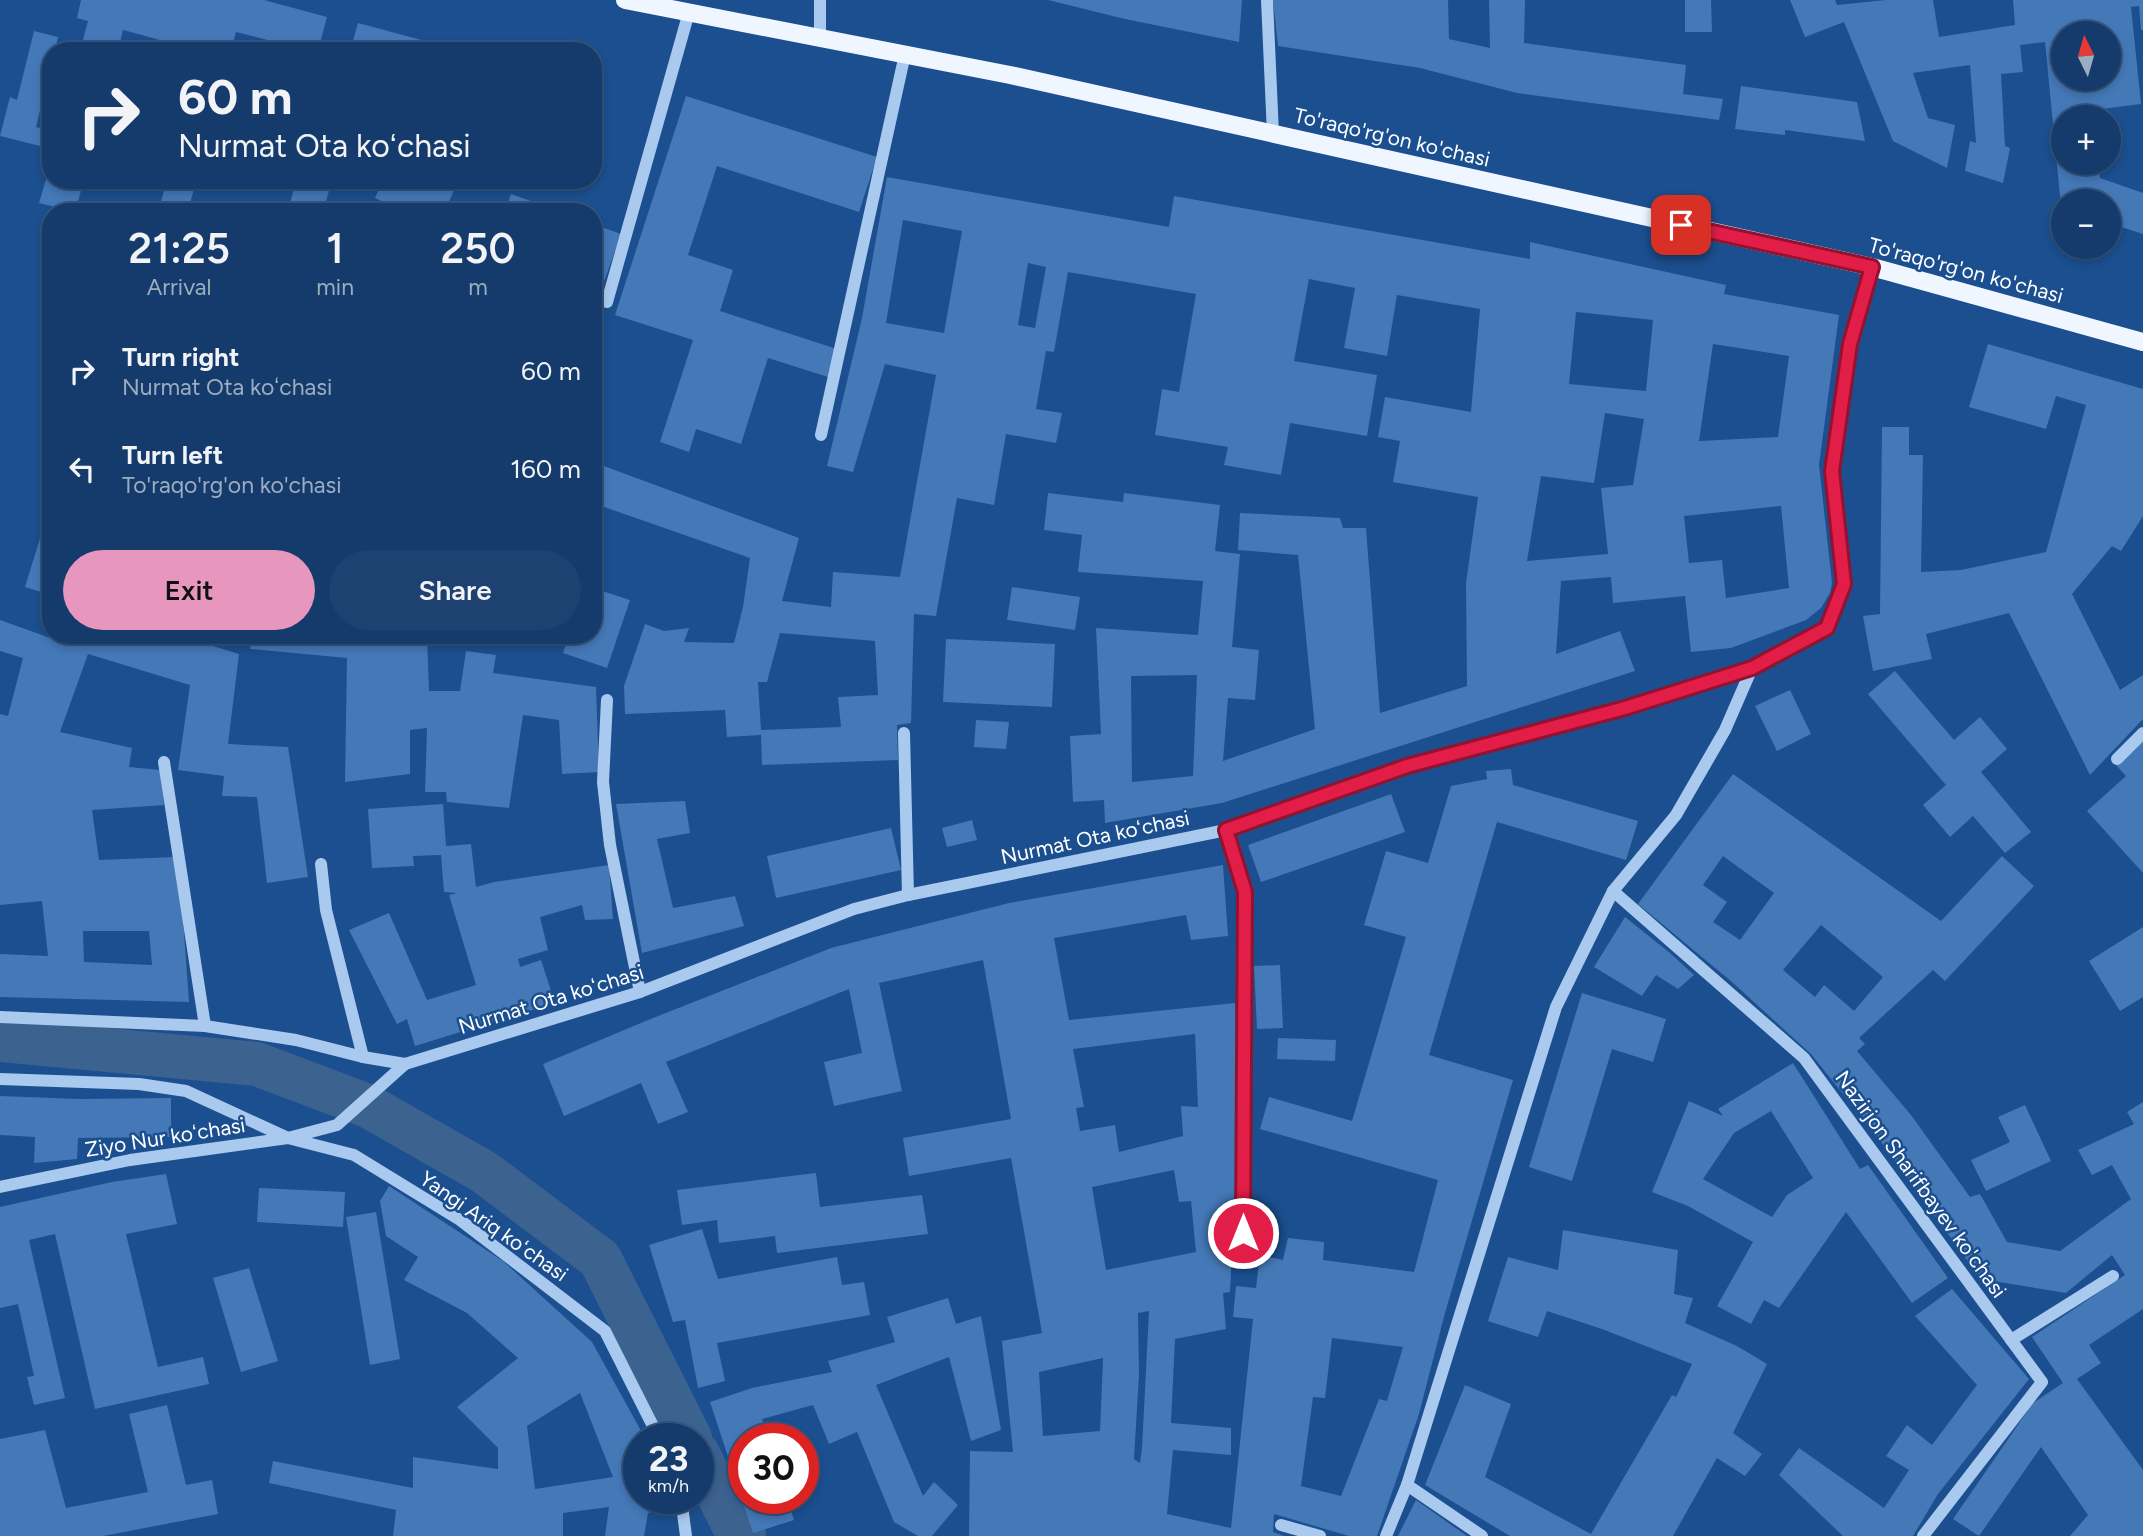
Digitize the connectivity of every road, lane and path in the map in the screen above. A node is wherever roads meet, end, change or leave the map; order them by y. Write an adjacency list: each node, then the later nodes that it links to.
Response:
1 (625, 0): 4 (main road, To'raqo'rg'on ko'chasi)
2 (820, 0): 5 (street)
3 (1267, 0): 7 (street)
4 (689, 12): 5 (main road, To'raqo'rg'on ko'chasi); 9 (street)
5 (820, 38): 6 (main road, To'raqo'rg'on ko'chasi)
6 (905, 54): 7 (main road, To'raqo'rg'on ko'chasi); 11 (street)
7 (1273, 134): 8 (main road, To'raqo'rg'on ko'chasi)
8 (1872, 267): 10 (main road, To'raqo'rg'on ko'chasi); 12 (street, Nurmat Ota koʻchasi)
9 (607, 302)
10 (2143, 342)
11 (821, 435)
12 (1752, 668): 18 (street, Nurmat Ota koʻchasi); 20 (street)
13 (607, 700): 22 (street)
14 (904, 733): 21 (street)
15 (2143, 733): 16 (street)
16 (2117, 759)
17 (164, 762): 24 (street)
18 (1226, 830): 21 (street, Nurmat Ota koʻchasi); 30 (street)
19 (321, 864): 25 (street)
20 (1613, 891): 32 (street, Nazirjon Sharifbayev ko'chasi); 34 (street)
21 (908, 895): 22 (street, Nurmat Ota koʻchasi)
22 (640, 992): 26 (street, Nurmat Ota koʻchasi)
23 (0, 1017): 24 (street, Nurmat Ota koʻchasi)
24 (205, 1026): 25 (street, Nurmat Ota koʻchasi)
25 (363, 1057): 26 (street, Nurmat Ota koʻchasi)
26 (405, 1064): 28 (street, Ziyo Nur koʻchasi)
27 (0, 1079): 28 (street, Yangi Ariq koʻchasi)
28 (288, 1138): 29 (street, Ziyo Nur koʻchasi); 33 (street, Yangi Ariq koʻchasi)
29 (0, 1187)
30 (1243, 1259)
31 (2113, 1276): 32 (street)
32 (2011, 1340): 41 (street, Nazirjon Sharifbayev ko'chasi)
33 (651, 1423)
34 (1407, 1485): 39 (street); 40 (street)
35 (683, 1514): 37 (street)
36 (1281, 1525): 38 (street)
37 (686, 1536)
38 (1321, 1536)
39 (1386, 1536)
40 (1482, 1536)
41 (1923, 1536)

